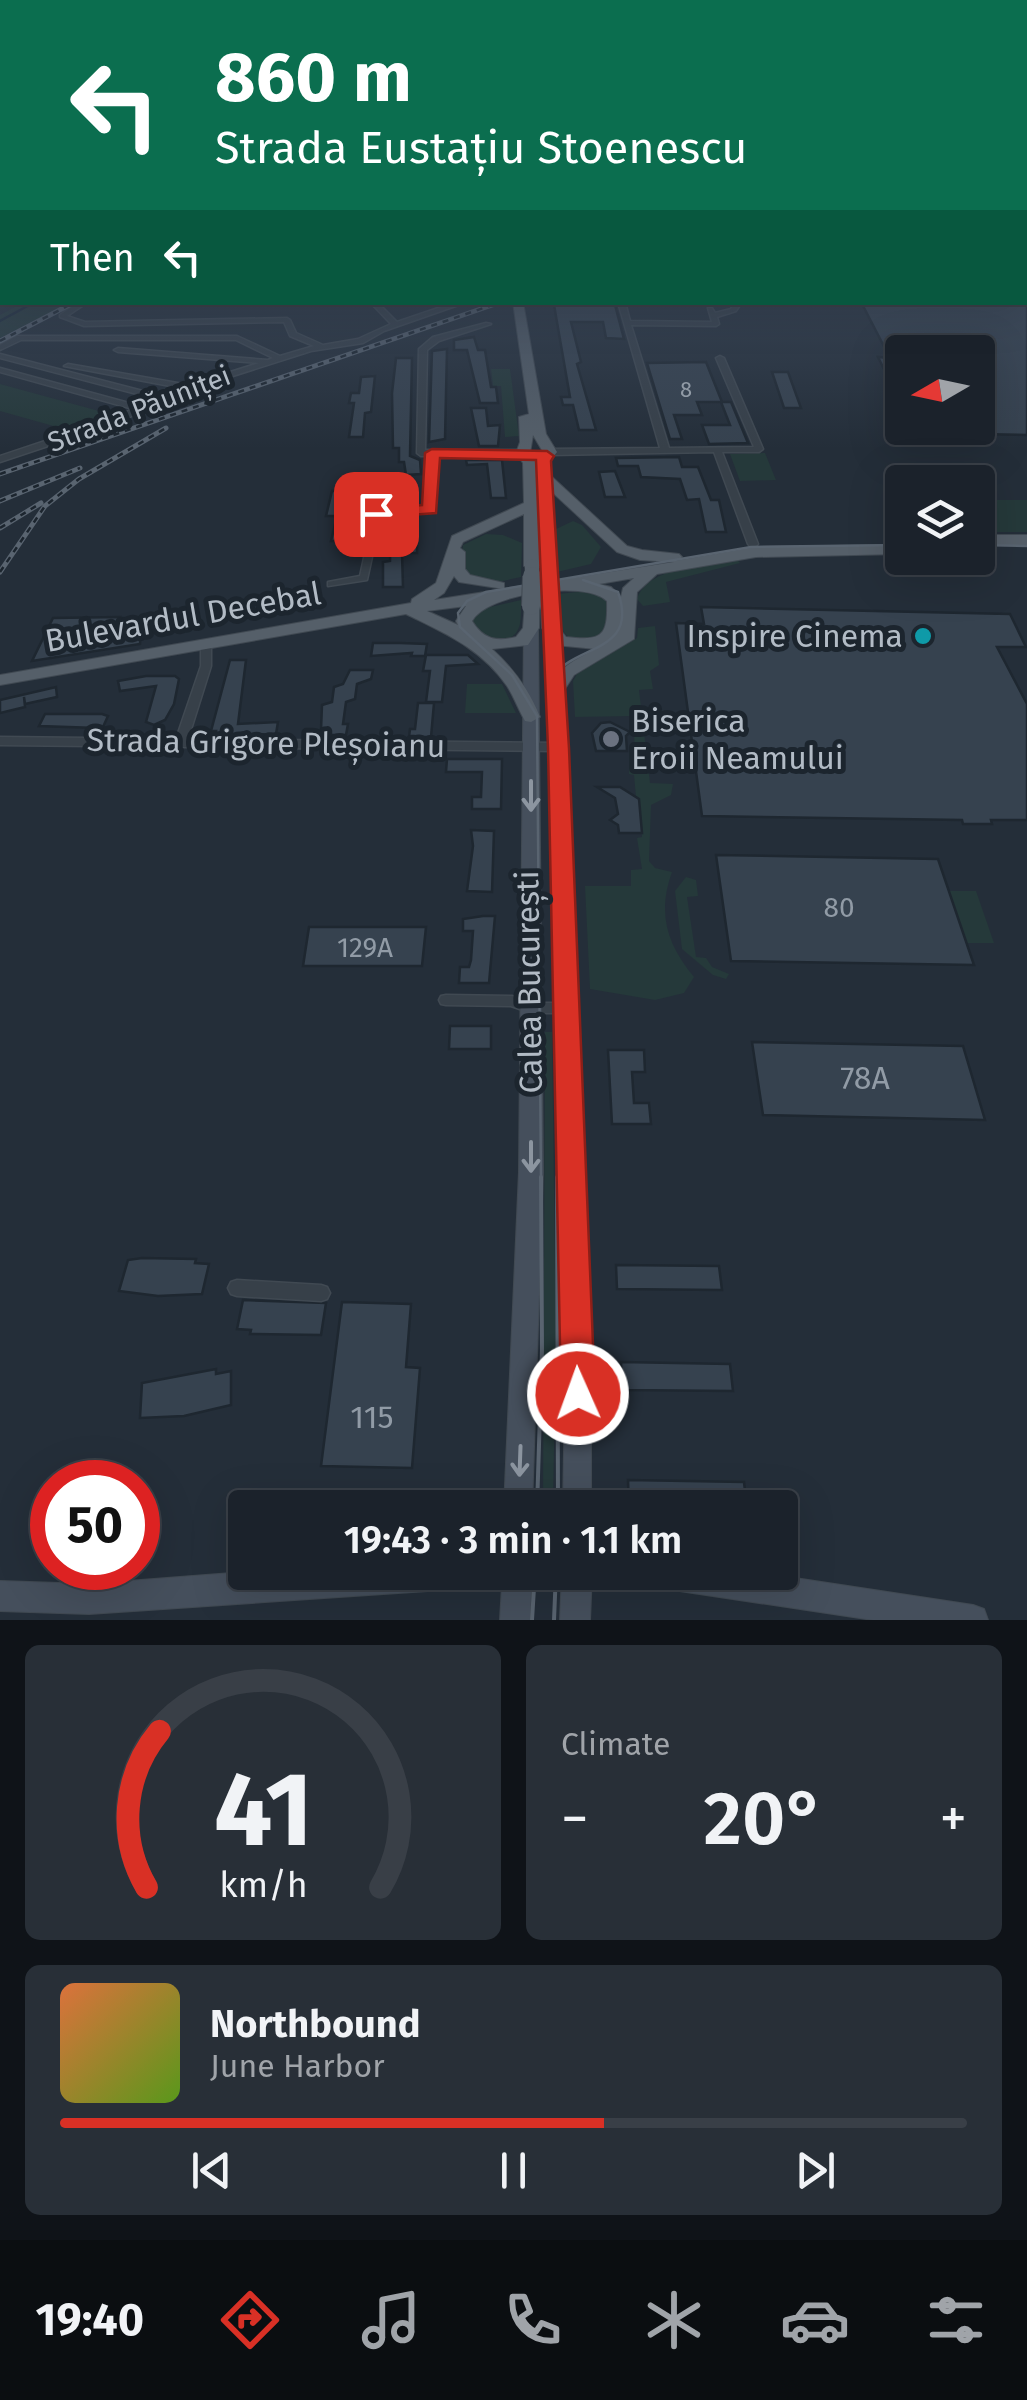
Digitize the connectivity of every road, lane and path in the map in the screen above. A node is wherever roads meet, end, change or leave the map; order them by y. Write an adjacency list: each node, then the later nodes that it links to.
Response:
1 (81, 305): 10 (street, Strada Păuniței)
2 (376, 305): 9 (street)
3 (455, 305): 9 (street, Strada Păuniței)
4 (623, 305): 7 (street)
5 (736, 305): 7 (street)
6 (515, 309): 24 (main road, Calea București); 25 (main road, Calea București)
7 (628, 323): 23 (street)
8 (488, 324): 26 (street)
9 (396, 325): 10 (street, Strada Păuniței)
10 (322, 347): 14 (street, Strada Păuniței)
11 (0, 348): 14 (street, Strada Păuniței)
12 (118, 350): 16 (street)
13 (0, 356): 20 (street)
14 (279, 358): 16 (street, Strada Păuniței)
15 (720, 358): 22 (street)
16 (268, 362): 19 (street, Strada Păuniței)
17 (58, 364): 19 (street)
18 (0, 370): 21 (street)
19 (189, 387): 20 (street, Strada Păuniței)
20 (161, 398): 21 (street, Strada Păuniței)
21 (139, 408): 27 (street, Strada Păuniței)
22 (717, 449): 23 (street); 34 (street)
23 (665, 450): 25 (street)
24 (525, 452): 25 (main road); 26 (street); 29 (main road, Calea București)
25 (548, 452): 28 (main road, Calea București)
26 (432, 453): 42 (street)
27 (0, 460)
28 (546, 479): 30 (main road, Calea București); 38 (main road)
29 (531, 505): 39 (main road, Calea București); 45 (main road)
30 (548, 529): 39 (main road, Calea București); 41 (main road)
31 (995, 540): 32 (main road)
32 (1027, 540)
33 (885, 541): 34 (main road, Bulevardul Decebal)
34 (754, 544): 38 (main road, Bulevardul Decebal)
35 (885, 550): 40 (main road, Bulevardul Decebal)
36 (995, 551): 37 (main road)
37 (1027, 552)
38 (674, 557): 41 (main road, Bulevardul Decebal)
39 (538, 560): 44 (main road); 46 (main road, Calea București, bridge)
40 (656, 568): 43 (main road, Bulevardul Decebal); 49 (main road)
41 (596, 570): 44 (main road, Bulevardul Decebal)
42 (332, 584)
43 (567, 585): 44 (main road, Bulevardul Decebal); 46 (main road)
44 (500, 591): 45 (main road, Bulevardul Decebal); 46 (main road)
45 (412, 606): 47 (main road, Bulevardul Decebal); 50 (main road)
46 (541, 628): 49 (main road, Calea București); 50 (main road, Calea București)
47 (206, 644): 48 (main road, Bulevardul Decebal); 52 (street)
48 (0, 680)
49 (555, 691): 54 (main road, Calea București)
50 (531, 717): 53 (main road, Calea București)
51 (0, 740): 52 (street, Strada Grigore Pleșoianu)
52 (180, 742): 53 (street, Strada Grigore Pleșoianu)
53 (532, 747): 54 (street, Strada Grigore Pleșoianu); 56 (main road, Calea București, one-way to 56)
54 (558, 748): 57 (main road, Calea București)
55 (446, 1000): 56 (street)
56 (532, 1008): 57 (street); 60 (main road, Calea București, one-way to 60)
57 (565, 1008): 61 (main road, Calea București)
58 (236, 1288): 59 (street)
59 (321, 1293)
60 (519, 1490)
61 (576, 1490)
62 (228, 1588): 66 (main road)
63 (516, 1590): 67 (main road)
64 (576, 1590): 68 (main road)
65 (773, 1590): 69 (main road)
66 (0, 1596)
67 (515, 1620)
68 (575, 1620)
69 (972, 1620)

